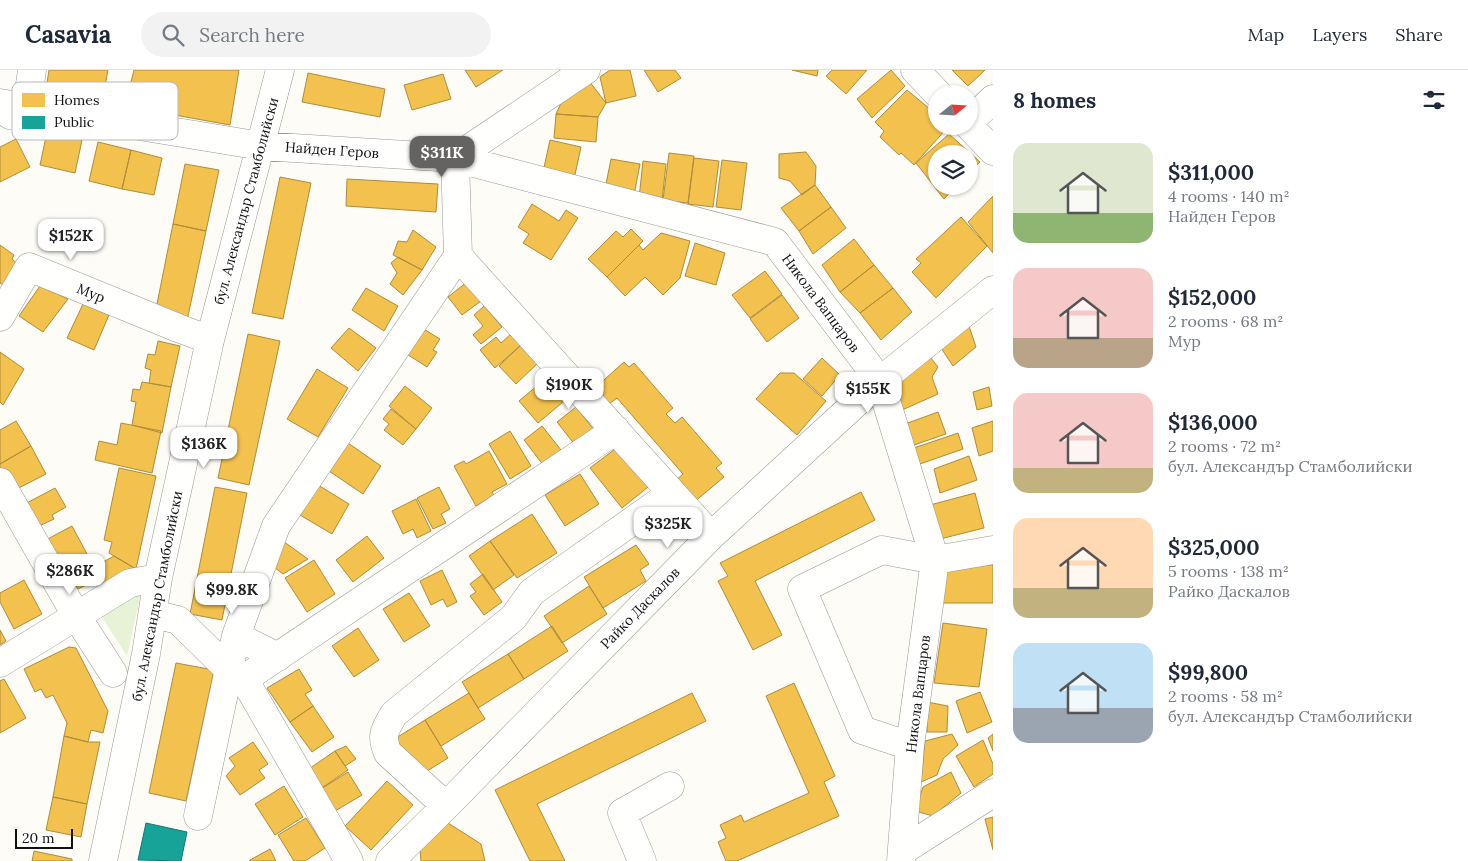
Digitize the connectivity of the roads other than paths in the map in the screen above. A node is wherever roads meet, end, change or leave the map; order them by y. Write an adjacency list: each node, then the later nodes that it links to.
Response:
1 (280, 70): 11 (street, бул. Александър Стамболийски)
2 (586, 70): 13 (street)
3 (916, 70): 4 (street)
4 (930, 85)
5 (993, 99): 7 (street)
6 (12, 114): 8 (street)
7 (978, 115)
8 (0, 120)
9 (178, 132): 11 (street, Найден Геров)
10 (978, 134): 12 (street)
11 (261, 146): 13 (street, Найден Геров); 17 (street, бул. Александър Стамболийски)
12 (993, 151)
13 (455, 158): 14 (street); 18 (street, Никола Вапцаров)
14 (458, 256): 19 (street); 28 (street)
15 (993, 290): 18 (street, Райко Даскалов)
16 (0, 317): 17 (street, Мур)
17 (210, 340): 25 (street, бул. Александър Стамболийски)
18 (880, 381): 22 (street, Райко Даскалов); 24 (street, Никола Вапцаров)
19 (616, 430): 21 (street); 29 (street)
20 (0, 482): 27 (street)
21 (672, 493): 22 (street); 36 (street)
22 (711, 536): 36 (street, Райко Даскалов)
23 (993, 550): 24 (street)
24 (935, 560): 33 (street, Никола Вапцаров); 33 (street)
25 (158, 578): 26 (street, бул. Александър Стамболийски); 27 (street)
26 (153, 614): 32 (street); 39 (street, бул. Александър Стамболийски)
27 (77, 617): 30 (street); 31 (street)
28 (236, 636): 29 (street); 32 (street)
29 (278, 657): 32 (street)
30 (0, 662)
31 (113, 673)
32 (237, 674): 37 (street); 40 (street)
33 (910, 746): 38 (street, Никола Вапцаров)
34 (670, 786): 42 (street)
35 (993, 792): 38 (street)
36 (446, 806): 41 (street, Райко Даскалов)
37 (198, 816)
38 (902, 856)
39 (103, 861)
40 (349, 861)
41 (390, 861)
42 (642, 861)

